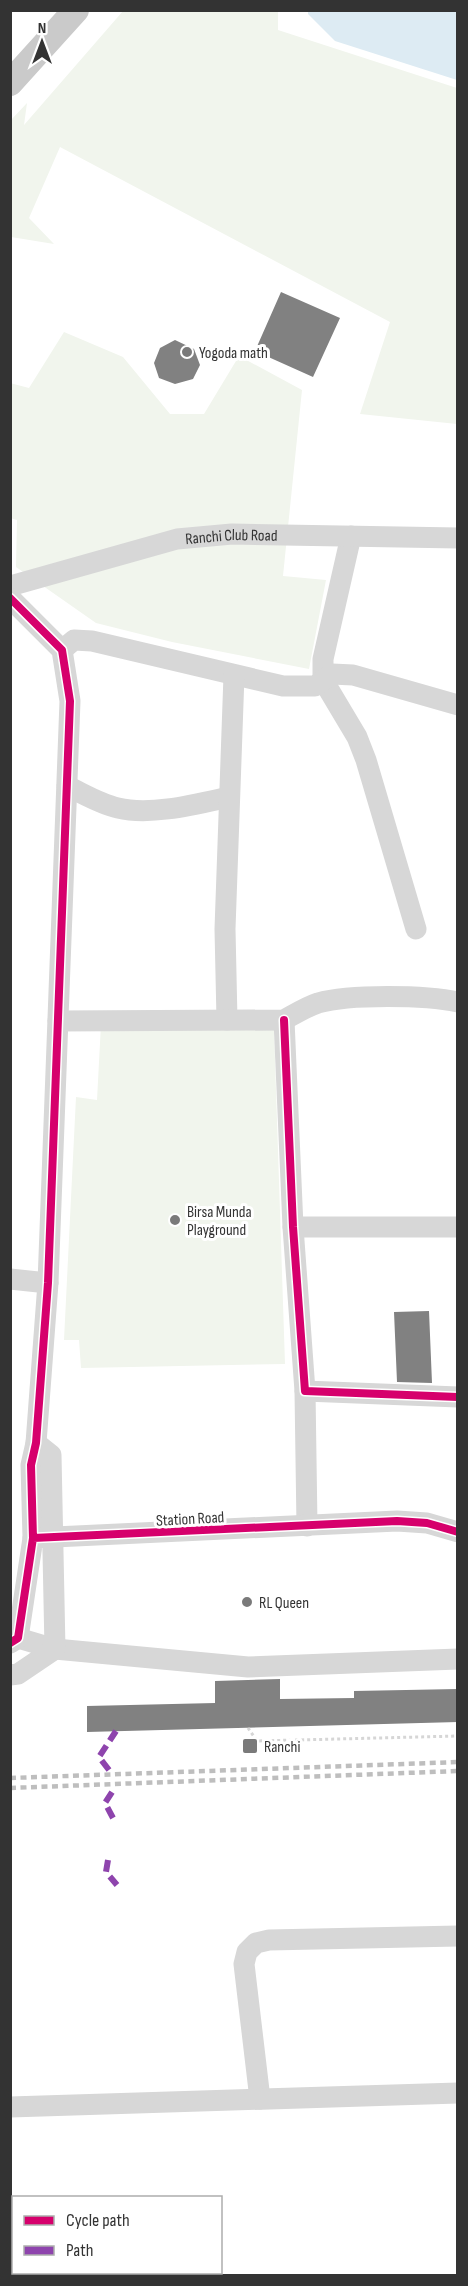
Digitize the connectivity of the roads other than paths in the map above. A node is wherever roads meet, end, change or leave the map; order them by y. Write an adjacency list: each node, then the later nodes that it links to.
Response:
1 (76, 10): 2 (main road)
2 (10, 83)
3 (351, 536): 4 (street, Ranchi Club Road); 5 (street, Ranchi Club Road); 9 (street)
4 (458, 538)
5 (10, 586)
6 (10, 598): 7 (street)
7 (62, 650): 8 (street); 11 (street)
8 (234, 675): 9 (street); 12 (street)
9 (323, 681): 10 (street); 13 (street)
10 (458, 705)
11 (67, 786): 12 (street); 17 (street)
12 (229, 797): 15 (street)
13 (416, 929)
14 (458, 1002): 16 (street)
15 (227, 1020): 16 (street); 17 (street)
16 (284, 1020): 18 (street)
17 (58, 1021): 21 (street)
18 (293, 1227): 19 (street); 22 (street)
19 (458, 1227)
20 (10, 1279): 21 (street)
21 (48, 1283): 24 (street)
22 (305, 1391): 23 (street); 25 (street)
23 (458, 1396)
24 (36, 1443): 27 (street); 28 (street)
25 (307, 1526): 26 (street, Station Road); 28 (street, Station Road)
26 (458, 1532)
27 (33, 1538): 28 (street, Station Road); 29 (street)
28 (54, 1538): 30 (street)
29 (14, 1641): 30 (street)
30 (55, 1648): 31 (street); 32 (street)
31 (458, 1659)
32 (10, 1675)
33 (458, 1936): 35 (street)
34 (458, 2093): 35 (street)
35 (260, 2099): 36 (street)
36 (10, 2107)

